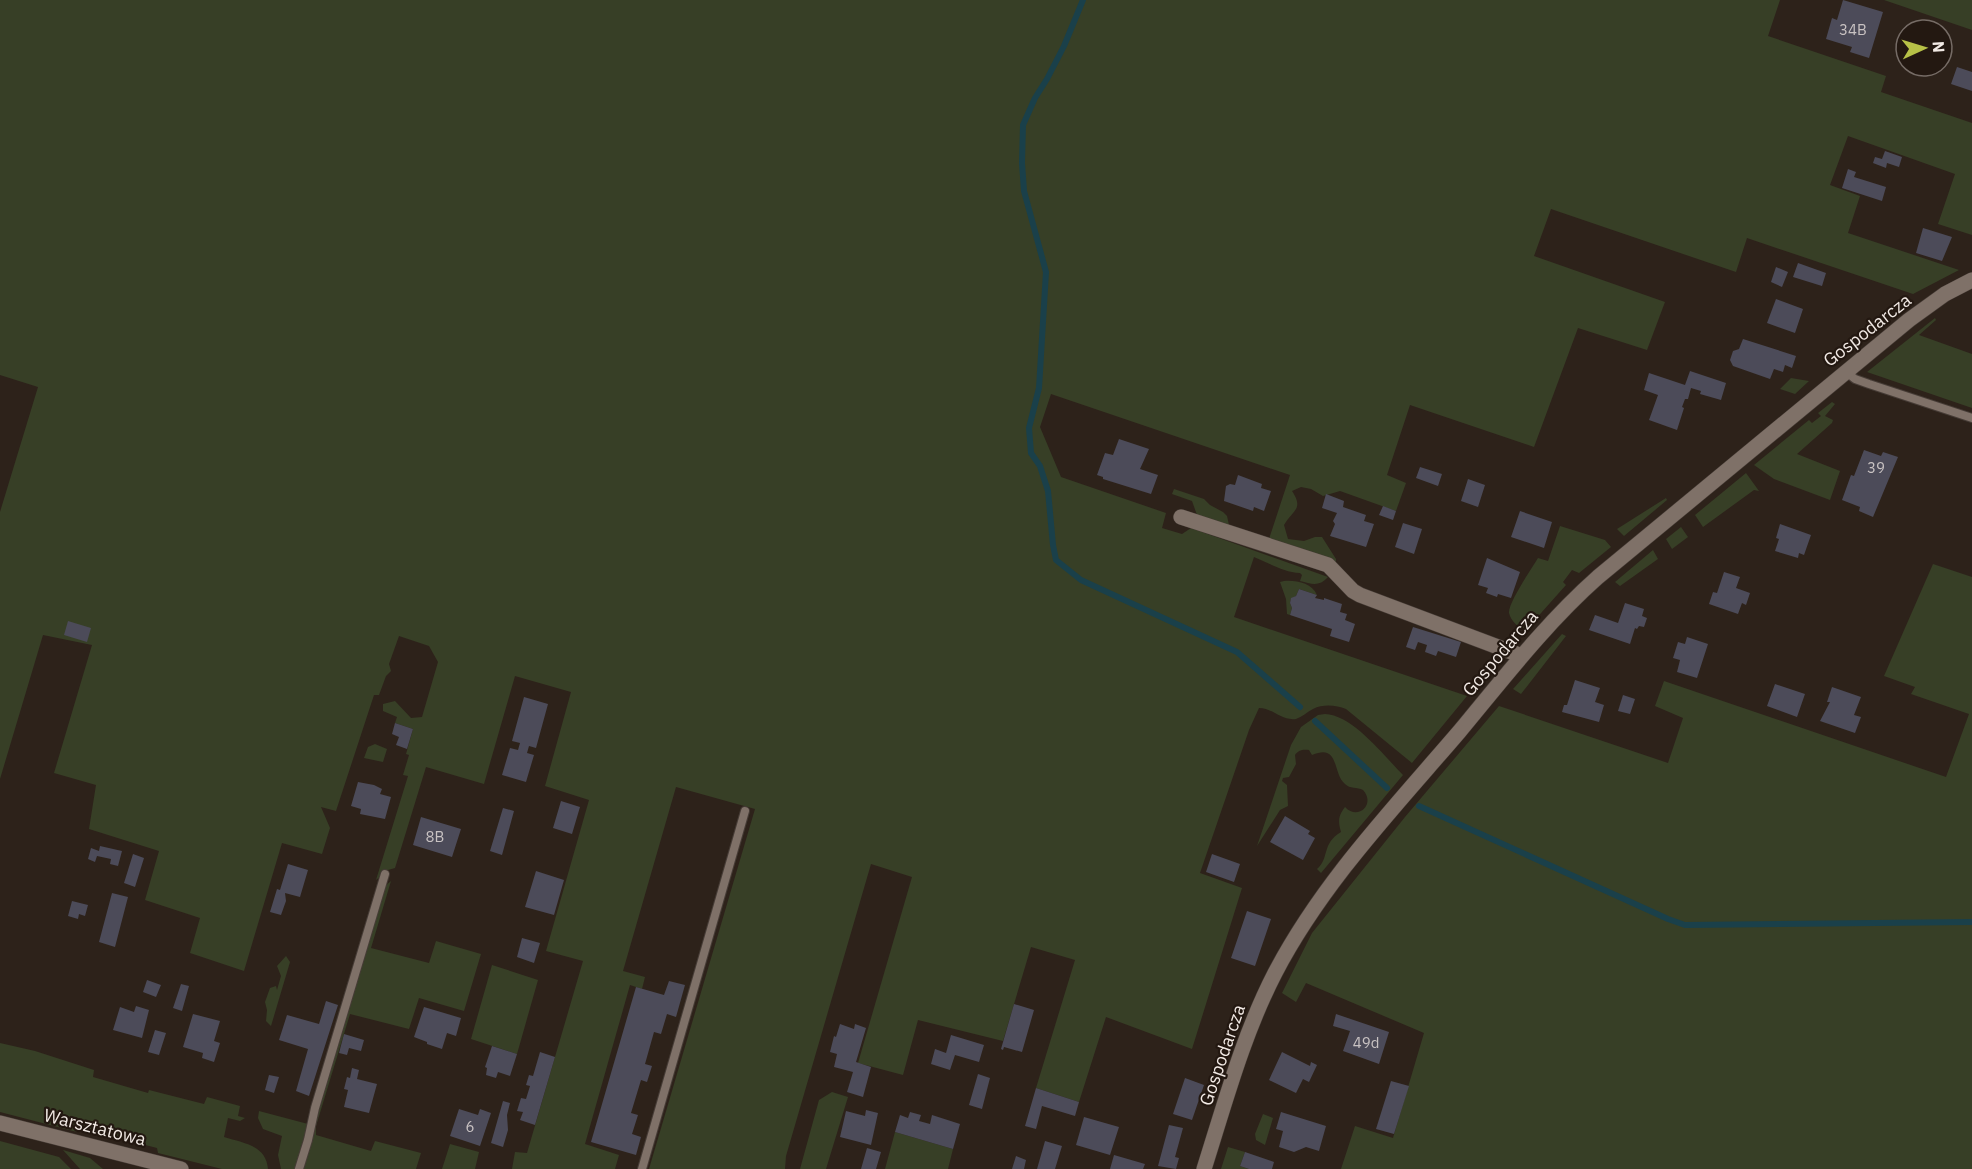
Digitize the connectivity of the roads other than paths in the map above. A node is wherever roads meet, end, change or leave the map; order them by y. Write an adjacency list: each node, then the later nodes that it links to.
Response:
1 (1972, 280): 2 (street, Gospodarcza)
2 (1845, 371): 3 (lane); 5 (street, Gospodarcza)
3 (1972, 418)
4 (1181, 517): 5 (street)
5 (1522, 656): 14 (street, Gospodarcza)
6 (745, 811): 13 (lane)
7 (385, 874): 12 (lane)
8 (0, 1123): 9 (street, Warsztatowa)
9 (129, 1163): 10 (street, Warsztatowa)
10 (155, 1166): 11 (street, Warsztatowa)
11 (181, 1169)
12 (299, 1169)
13 (642, 1169)
14 (1204, 1169)

